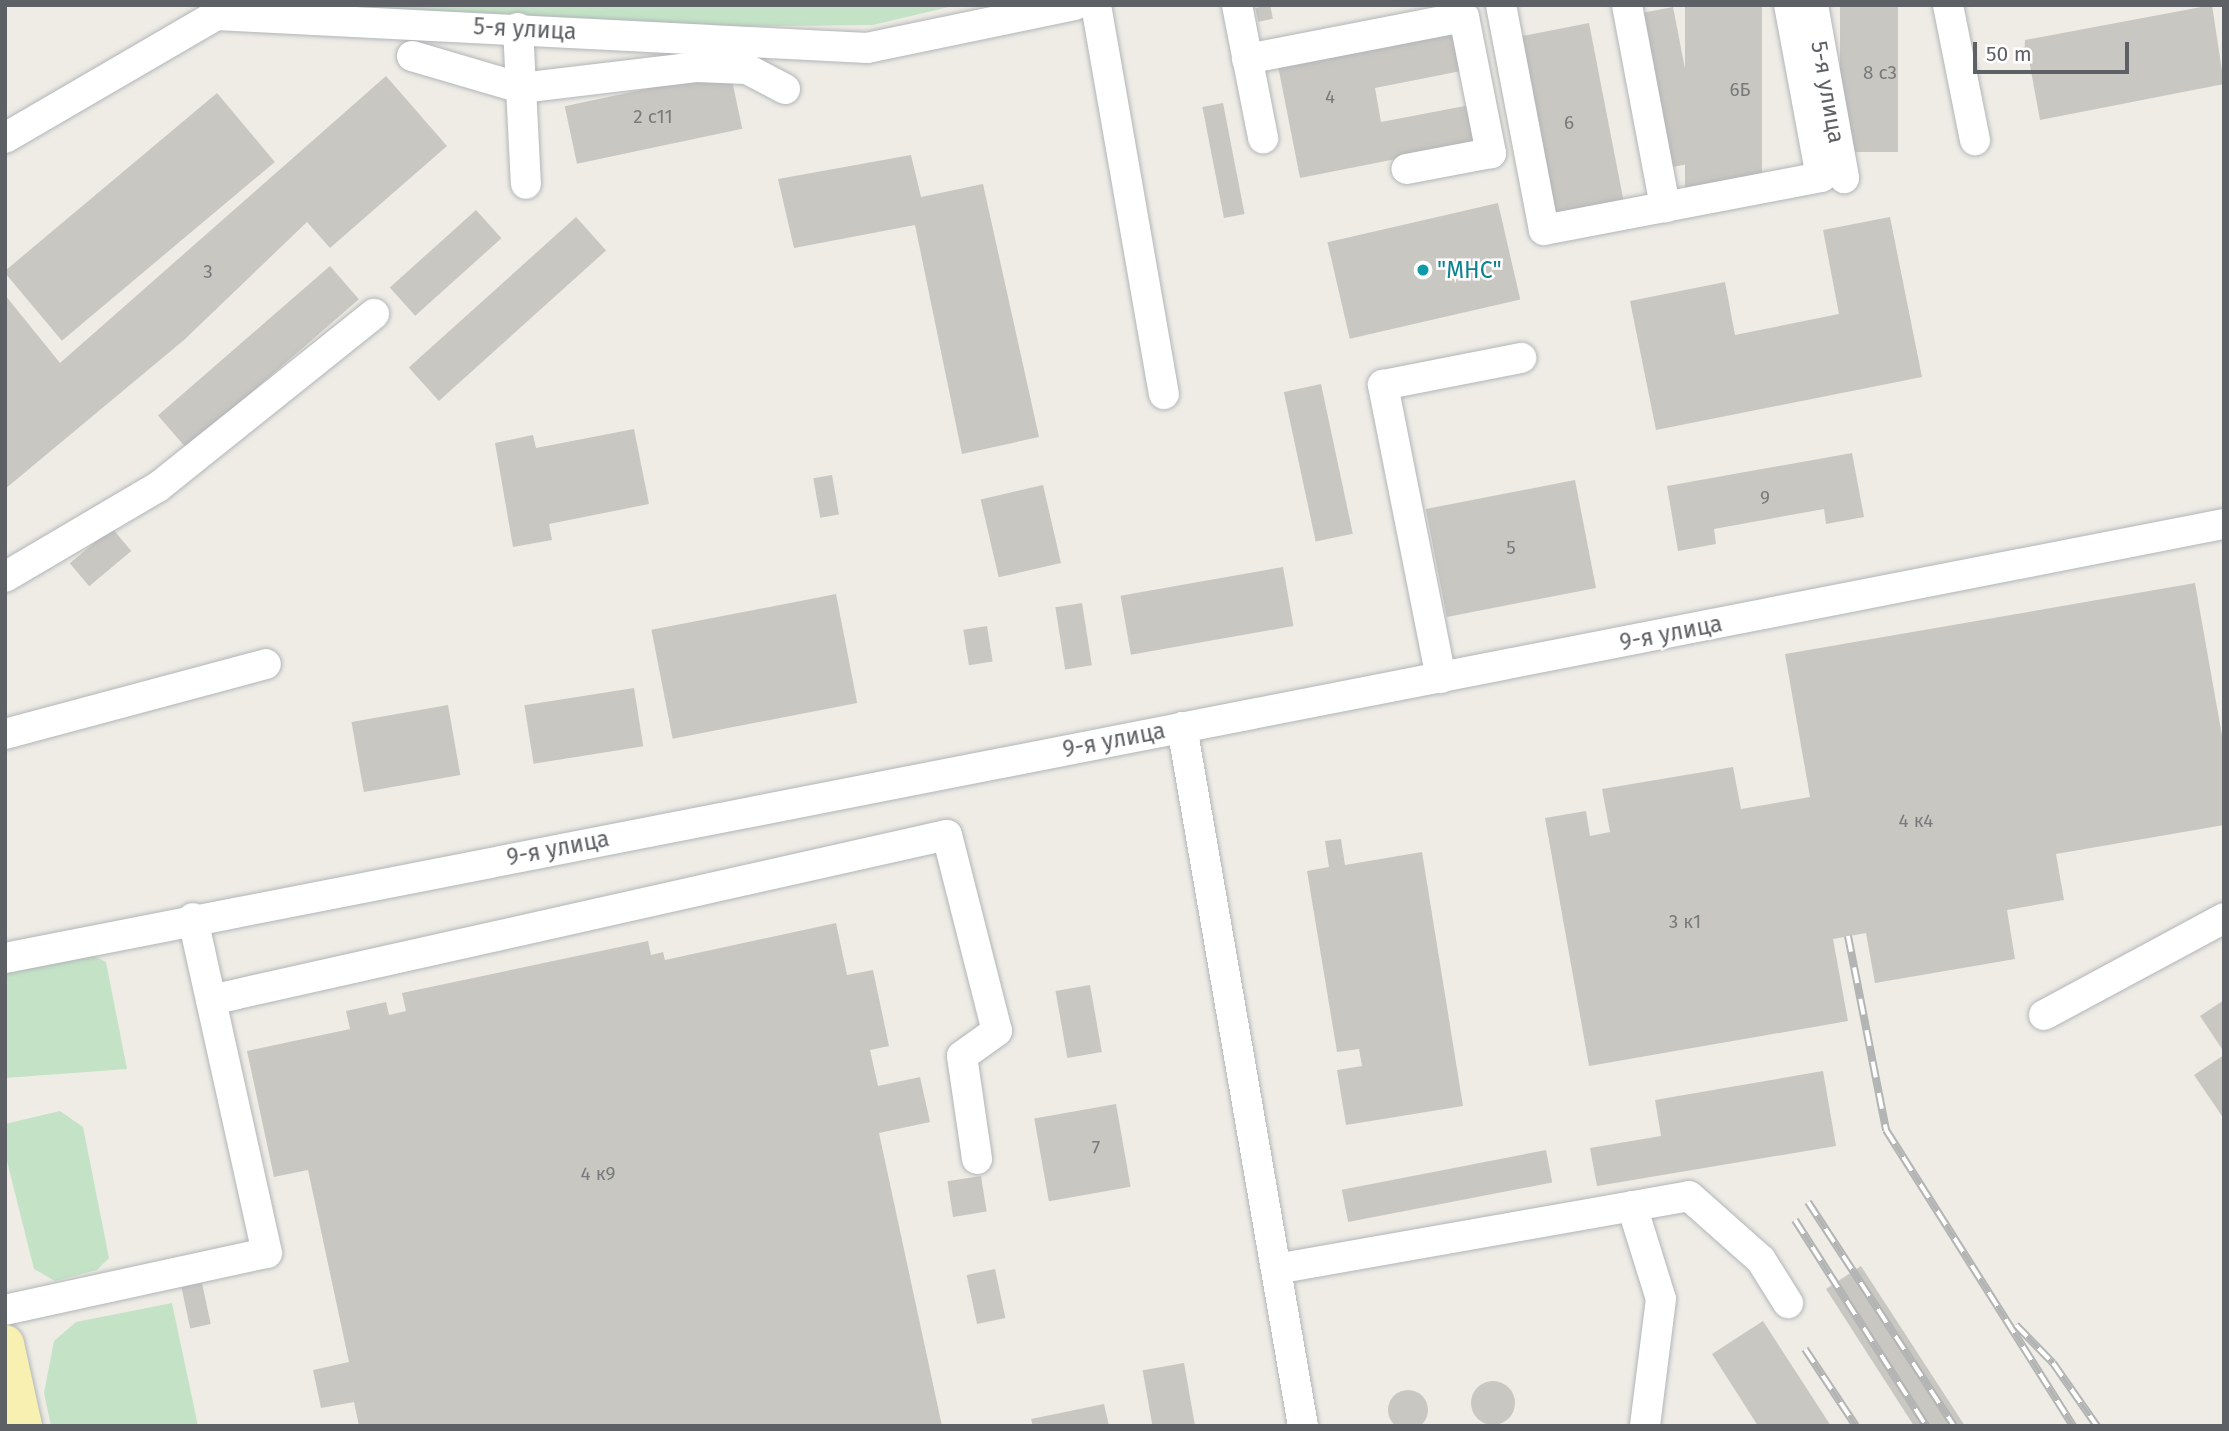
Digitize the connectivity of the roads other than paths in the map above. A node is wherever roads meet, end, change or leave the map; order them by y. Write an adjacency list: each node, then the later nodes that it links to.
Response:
1 (1075, 5): 9 (street, 5-я улица)
2 (1096, 5): 23 (street)
3 (1237, 5): 11 (street)
4 (1501, 5): 20 (street)
5 (1627, 5): 20 (street)
6 (1788, 5): 20 (street)
7 (1813, 5): 18 (street, 5-я улица)
8 (1948, 5): 16 (street)
9 (518, 28): 12 (street); 14 (street, 5-я улица)
10 (412, 56): 12 (street)
11 (1247, 59): 15 (street); 17 (street)
12 (521, 88): 13 (street); 19 (street)
13 (785, 89)
14 (5, 138)
15 (1263, 138)
16 (1975, 140)
17 (1406, 169)
18 (1844, 178)
19 (526, 184)
20 (1665, 207)
21 (374, 314): 25 (street)
22 (1521, 358): 27 (street)
23 (1164, 394)
24 (2224, 524): 27 (street, 9-я улица)
25 (5, 577)
26 (266, 664): 29 (street)
27 (1441, 678): 28 (street, 9-я улица)
28 (1182, 727): 30 (street, 9-я улица); 37 (street)
29 (5, 734)
30 (193, 918): 32 (street, 9-я улица); 33 (street)
31 (2224, 918): 34 (street)
32 (5, 958)
33 (211, 1000): 35 (street); 39 (street)
34 (2044, 1015)
35 (978, 1159)
36 (1632, 1206): 37 (street); 38 (street); 43 (street)
37 (1276, 1269): 42 (street)
38 (1788, 1303)
39 (5, 1310)
40 (5, 1344): 41 (main road)
41 (23, 1426)
42 (1303, 1426)
43 (1645, 1426)

